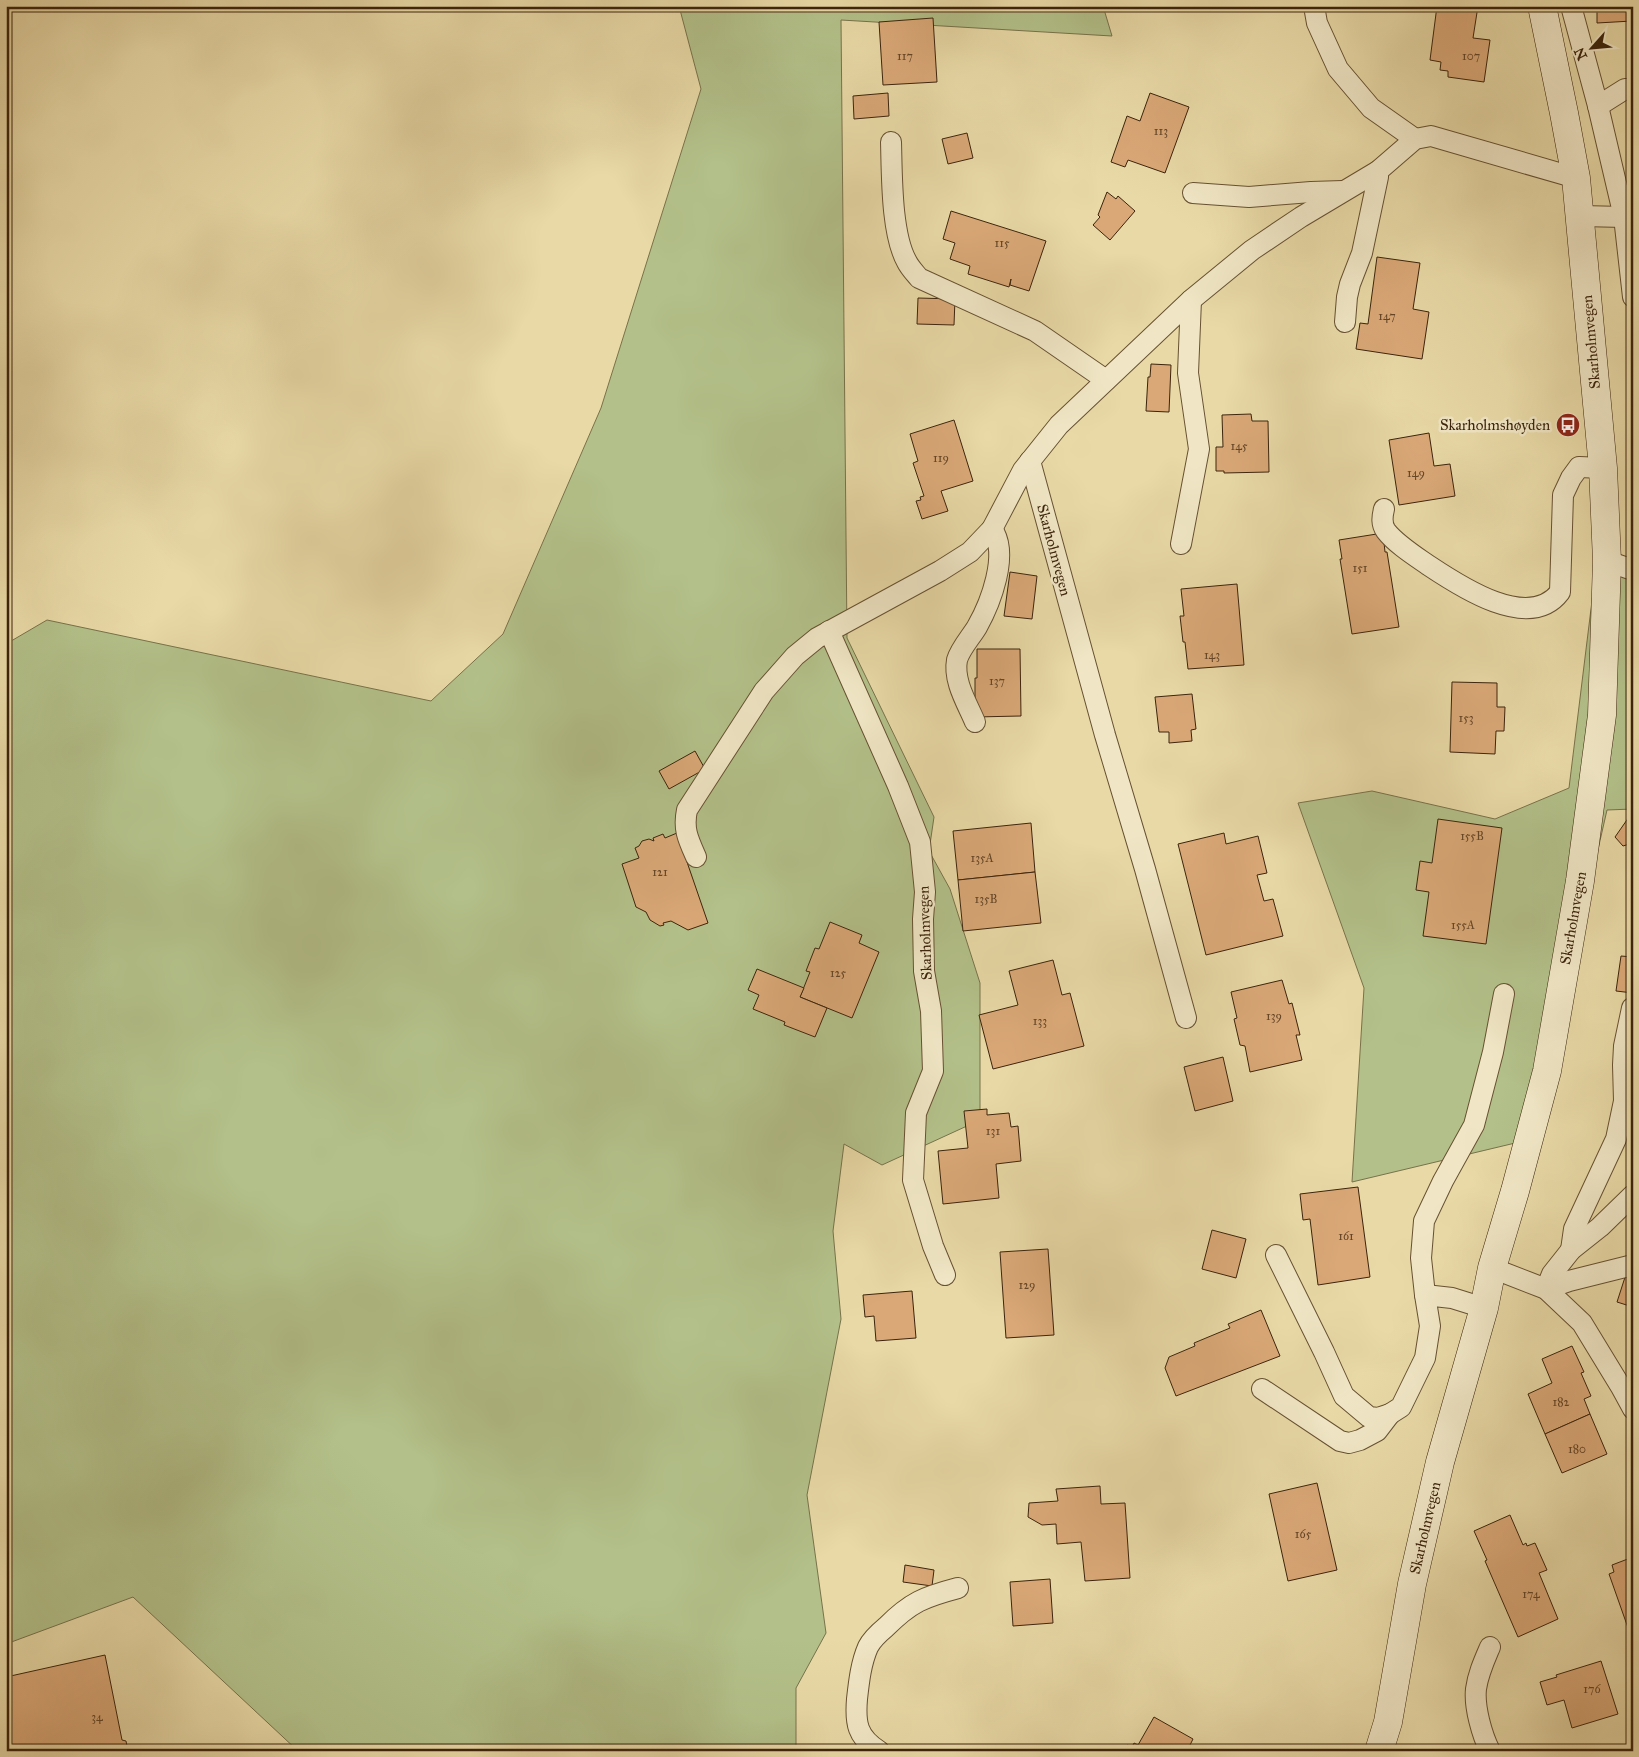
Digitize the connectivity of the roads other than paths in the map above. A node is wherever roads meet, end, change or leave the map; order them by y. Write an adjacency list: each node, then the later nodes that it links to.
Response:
1 (1314, 6): 6 (lane)
2 (1542, 6): 9 (street, Skarholmvegen)
3 (1571, 6): 5 (lane)
4 (1633, 88): 5 (lane)
5 (1598, 106): 13 (lane)
6 (1415, 139): 8 (lane); 9 (lane)
7 (892, 142): 17 (lane)
8 (1378, 171): 10 (lane); 16 (lane)
9 (1576, 178): 12 (street, Skarholmvegen)
10 (1345, 191): 11 (lane); 15 (lane)
11 (1193, 193)
12 (1581, 216): 13 (lane); 19 (street, Skarholmvegen)
13 (1628, 231): 14 (lane)
14 (1633, 297)
15 (1191, 300): 17 (lane); 22 (lane)
16 (1345, 322)
17 (1106, 380): 18 (lane)
18 (1030, 461): 21 (lane); 30 (lane, Skarholmvegen)
19 (1602, 468): 20 (lane); 23 (street, Skarholmvegen)
20 (1384, 509)
21 (992, 529): 25 (lane); 26 (lane)
22 (1181, 544)
23 (1607, 561): 24 (lane); 35 (street, Skarholmvegen)
24 (1633, 570)
25 (829, 631): 27 (lane); 36 (lane, Skarholmvegen)
26 (976, 722)
27 (696, 857)
28 (1504, 994): 38 (lane)
29 (1632, 1008): 32 (lane)
30 (1186, 1018)
31 (1633, 1195): 32 (lane)
32 (1570, 1250): 37 (lane)
33 (1276, 1255): 42 (lane)
34 (1633, 1265): 37 (lane)
35 (1492, 1268): 37 (lane); 39 (street, Skarholmvegen)
36 (945, 1275)
37 (1546, 1289): 41 (lane)
38 (1425, 1295): 39 (lane); 42 (lane)
39 (1484, 1308): 46 (street, Skarholmvegen)
40 (1262, 1389): 42 (lane)
41 (1633, 1409)
42 (1390, 1414)
43 (958, 1588): 45 (lane)
44 (1490, 1647): 47 (lane)
45 (879, 1751)
46 (1379, 1751)
47 (1490, 1751)

